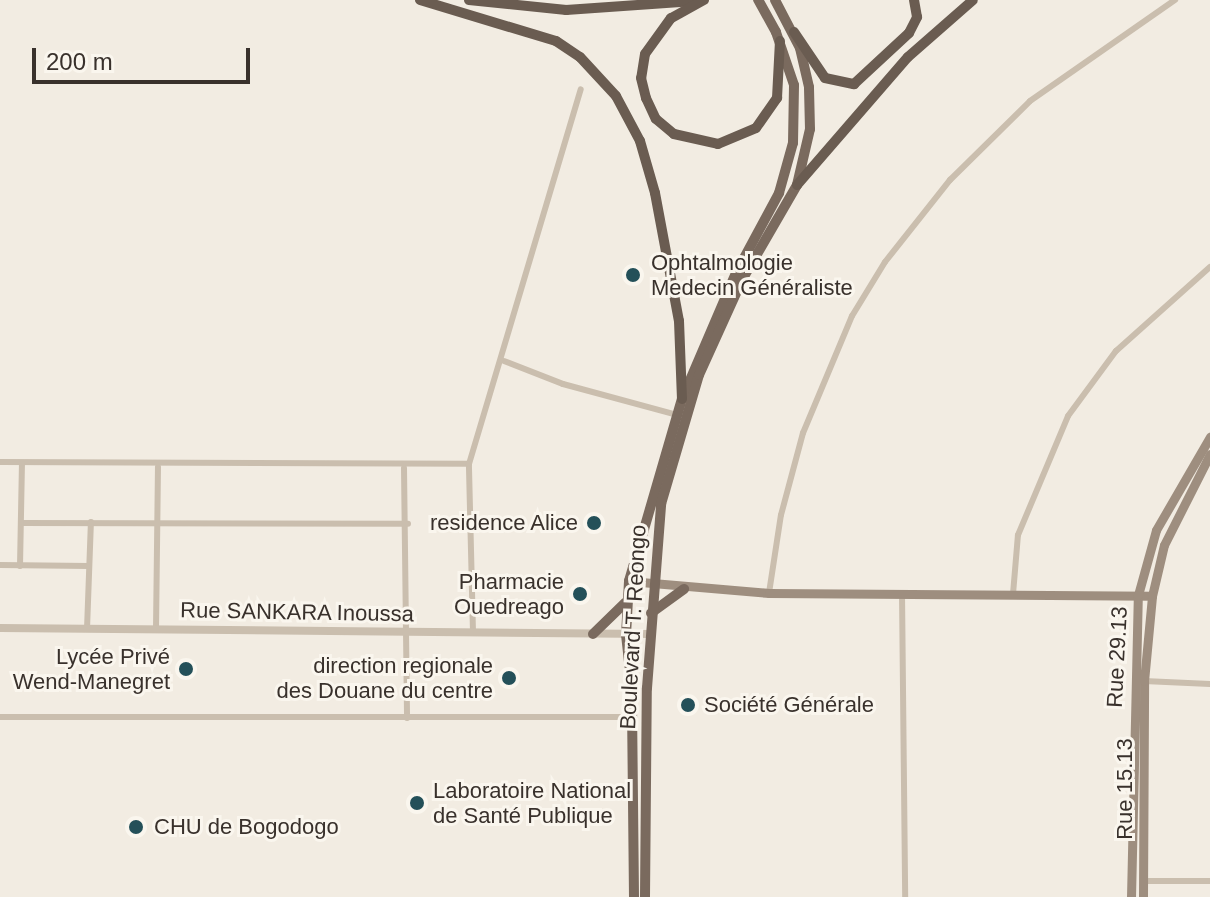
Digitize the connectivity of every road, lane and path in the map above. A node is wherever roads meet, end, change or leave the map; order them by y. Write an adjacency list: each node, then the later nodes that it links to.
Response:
1 (420, 0): 15 (highway)
2 (469, 0): 3 (highway)
3 (702, 0): 10 (highway)
4 (758, 0): 10 (main road, Boulevard T. Reongo)
5 (775, 0): 9 (main road, Boulevard T. Reongo)
6 (914, 0): 9 (highway)
7 (973, 0): 12 (highway)
8 (1175, 0): 34 (street)
9 (794, 32): 12 (main road, Boulevard T. Reongo)
10 (780, 41): 15 (main road, Boulevard T. Reongo)
11 (581, 89): 14 (street)
12 (797, 185): 32 (main road, Boulevard T. Reongo)
13 (1210, 267): 36 (street)
14 (504, 361): 16 (street); 21 (street)
15 (682, 399): 16 (main road, Boulevard T. Reongo)
16 (677, 415): 31 (main road, Boulevard T. Reongo)
17 (1210, 437): 37 (main road, Rue 29.13)
18 (1210, 454): 38 (main road, Rue 15.13)
19 (0, 462): 20 (street)
20 (22, 464): 22 (street); 26 (street)
21 (469, 464): 23 (street); 45 (street)
22 (158, 467): 23 (street); 24 (street)
23 (404, 468): 27 (street)
24 (157, 521): 25 (street); 27 (street); 43 (street)
25 (91, 522): 26 (street); 30 (street)
26 (21, 523): 29 (street)
27 (408, 524): 44 (street)
28 (0, 565): 29 (street)
29 (20, 566): 30 (street)
30 (89, 566): 42 (street)
31 (629, 581): 32 (main road); 39 (main road, Boulevard T. Reongo)
32 (652, 584): 33 (main road); 40 (main road, Boulevard T. Reongo)
33 (684, 589): 34 (main road); 40 (main road)
34 (769, 593): 35 (main road)
35 (902, 593): 36 (main road); 58 (street)
36 (1013, 594): 37 (main road)
37 (1138, 595): 38 (main road); 59 (main road, Rue 29.13)
38 (1152, 596): 49 (main road, Rue 15.13)
39 (626, 601): 46 (main road); 48 (main road, Boulevard T. Reongo)
40 (650, 614): 47 (main road, Boulevard T. Reongo)
41 (0, 628): 42 (street, Rue SANKARA Inoussa)
42 (87, 629): 43 (street, Rue SANKARA Inoussa)
43 (156, 629): 44 (street, Rue SANKARA Inoussa)
44 (408, 632): 45 (street, Rue SANKARA Inoussa); 53 (street)
45 (473, 632): 46 (street, Rue SANKARA Inoussa)
46 (593, 634): 48 (street, Rue SANKARA Inoussa)
47 (650, 634): 48 (street, Rue SANKARA Inoussa); 57 (main road, Boulevard T. Reongo)
48 (626, 635): 52 (main road, Boulevard T. Reongo)
49 (1144, 681): 50 (street); 54 (main road, Rue 15.13)
50 (1210, 684)
51 (0, 717): 53 (street)
52 (632, 717): 53 (street); 56 (main road, Boulevard T. Reongo)
53 (407, 718)
54 (1143, 881): 55 (street); 60 (main road, Rue 15.13)
55 (1210, 881)
56 (634, 897)
57 (645, 897)
58 (905, 897)
59 (1131, 897)
60 (1143, 897)

